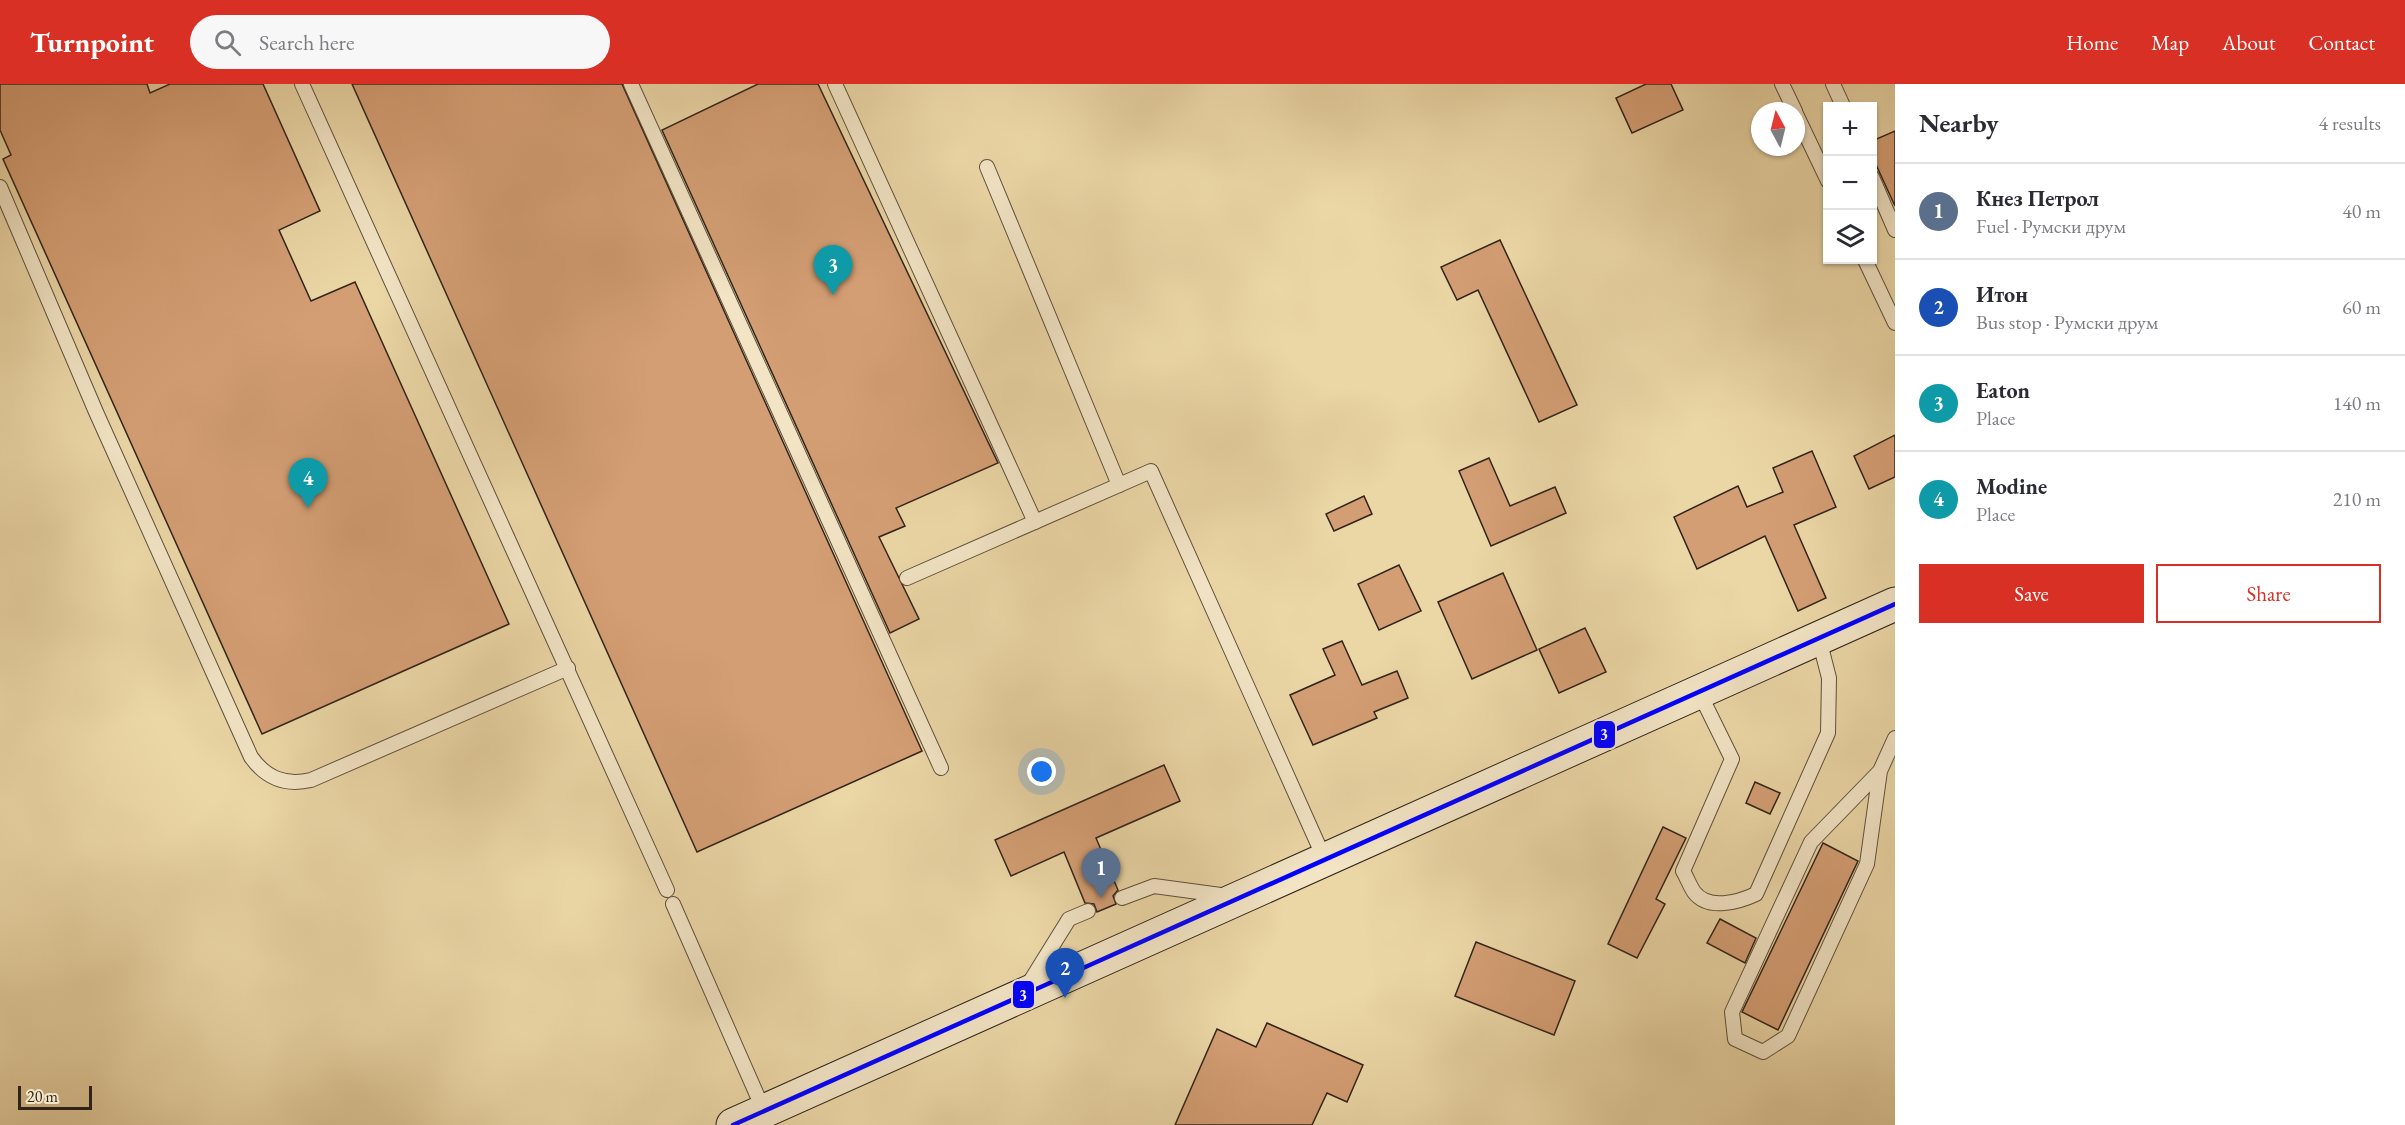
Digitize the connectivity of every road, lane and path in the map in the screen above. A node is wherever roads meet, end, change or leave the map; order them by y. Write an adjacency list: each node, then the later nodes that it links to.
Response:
1 (302, 84): 21 (lane)
2 (631, 84): 24 (lane)
3 (835, 84): 17 (lane)
4 (1782, 84): 6 (lane)
5 (1833, 84): 7 (lane)
6 (1790, 102)
7 (1841, 102)
8 (1805, 134): 10 (lane)
9 (987, 167): 16 (lane)
10 (1823, 172)
11 (0, 187): 21 (lane)
12 (1877, 189): 13 (lane)
13 (1895, 230)
14 (1867, 264): 15 (lane)
15 (1895, 323)
16 (1119, 485): 17 (lane); 26 (lane)
17 (1035, 522): 18 (lane)
18 (907, 578)
19 (1895, 604): 20 (main road)
20 (1819, 639): 22 (main road); 22 (lane)
21 (568, 668): 27 (lane)
22 (1700, 694): 26 (main road)
23 (1895, 738): 25 (lane)
24 (941, 768)
25 (1880, 771): 25 (lane)
26 (1325, 860): 28 (main road)
27 (667, 890)
28 (1239, 897): 29 (lane); 32 (main road)
29 (1122, 898)
30 (673, 904): 33 (lane)
31 (1088, 911): 32 (lane)
32 (1021, 998): 33 (main road)
33 (764, 1111): 34 (main road)
34 (733, 1125)

